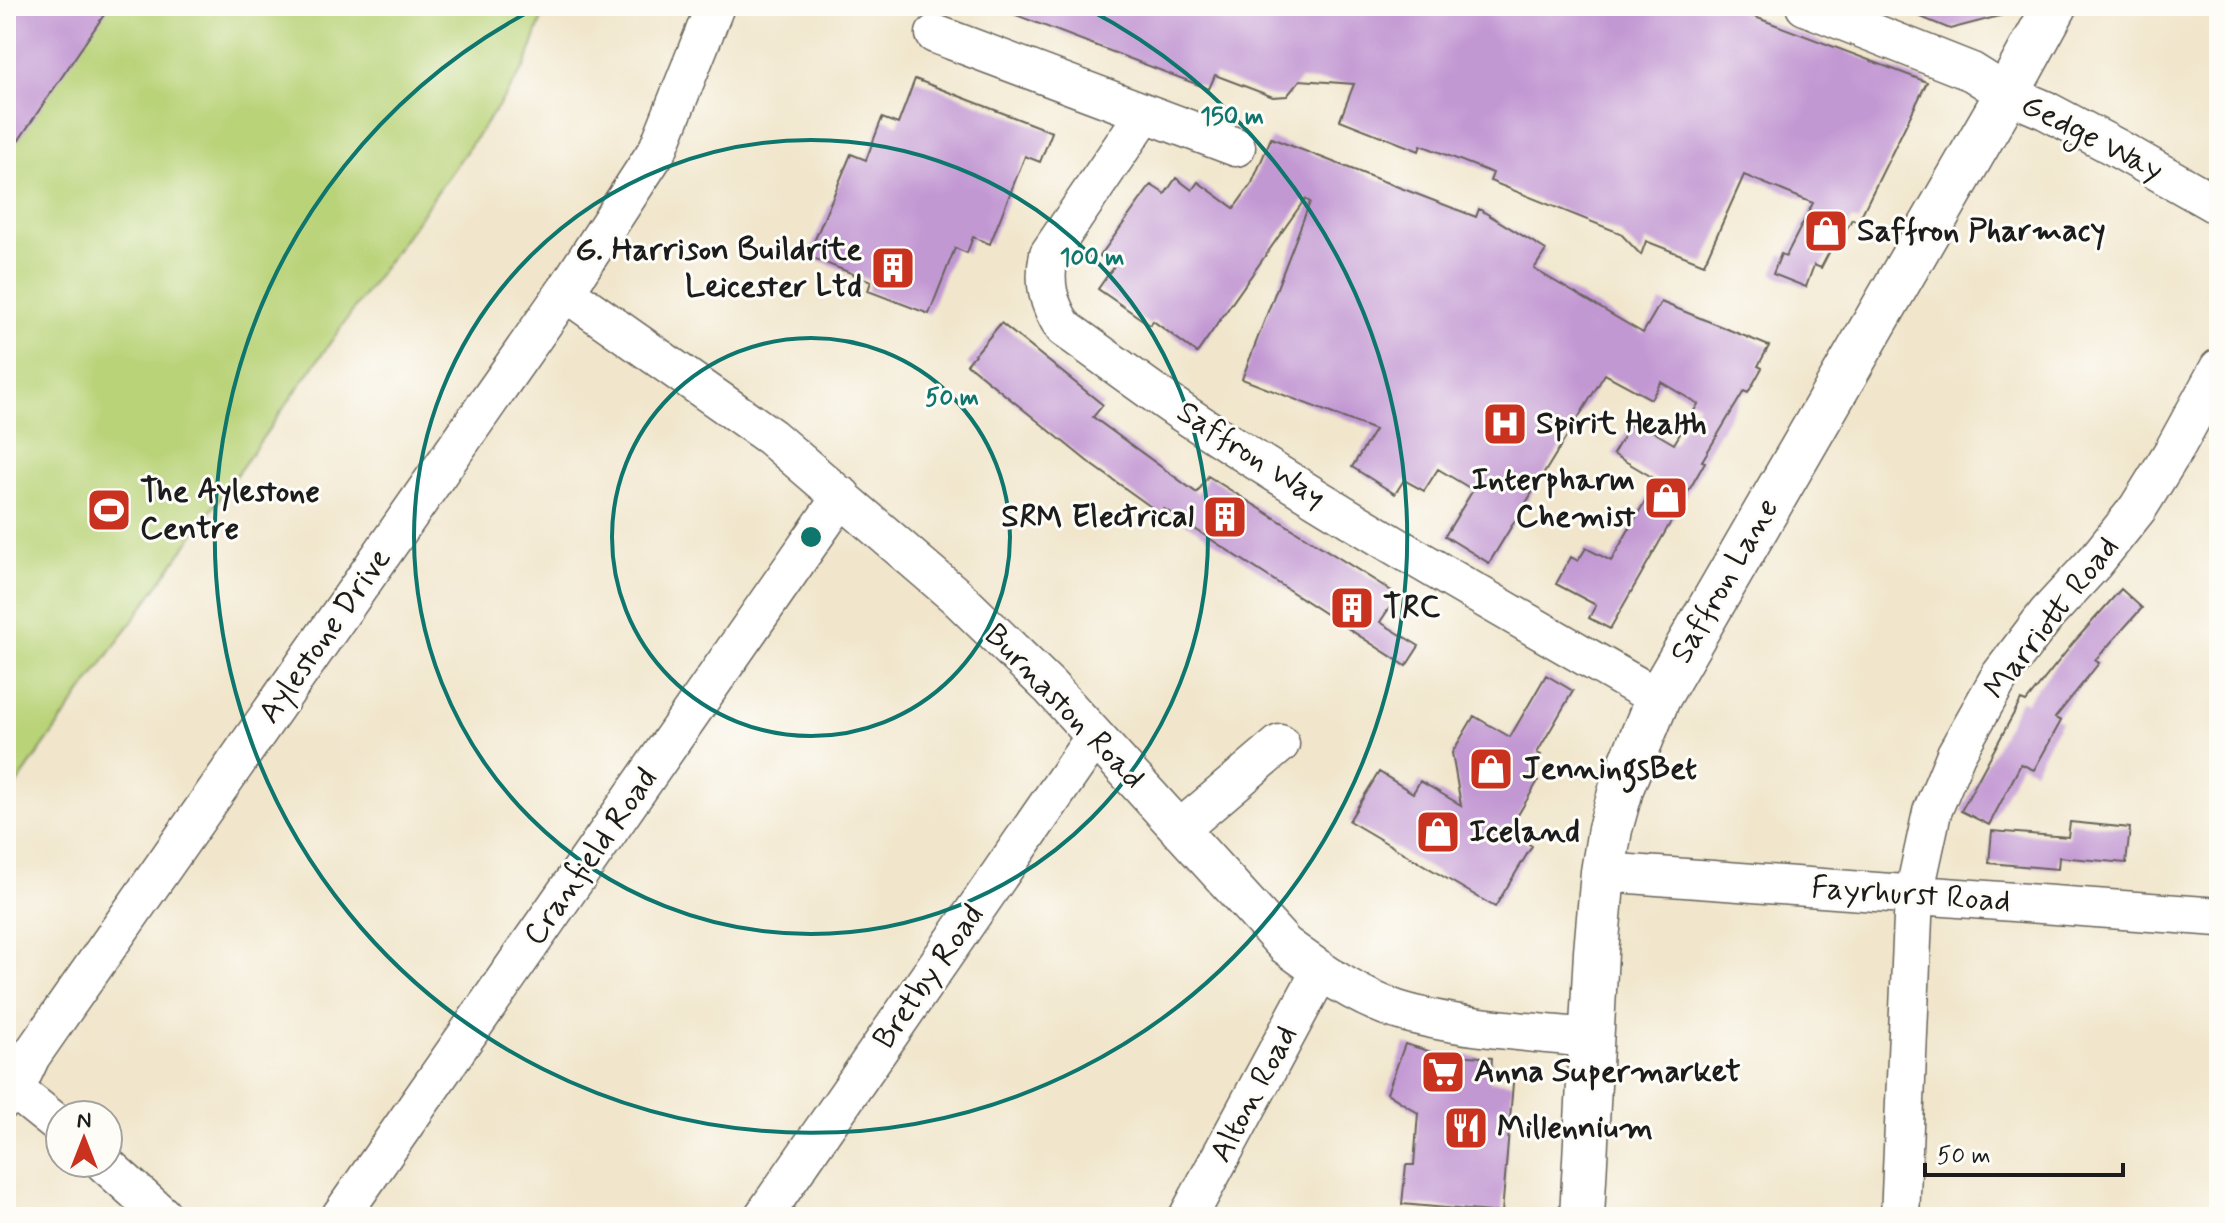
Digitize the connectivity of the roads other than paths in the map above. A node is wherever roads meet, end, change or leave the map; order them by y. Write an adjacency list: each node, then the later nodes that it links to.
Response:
1 (715, 6): 9 (street, Aylestone Drive)
2 (1805, 6): 5 (street, Gedge Way)
3 (2055, 6): 5 (main road, Saffron Lane)
4 (935, 34): 6 (street)
5 (2007, 94): 8 (street, Gedge Way); 12 (main road, Saffron Lane)
6 (1145, 113): 7 (street); 12 (street, Saffron Way)
7 (1236, 147)
8 (2219, 206)
9 (565, 292): 11 (street, Burnaston Road); 21 (street, Aylestone Drive)
10 (2219, 368): 17 (street, Marriott Road)
11 (842, 496): 13 (street, Burnaston Road); 25 (street, Cranfield Road)
12 (1658, 698): 16 (main road, Saffron Lane)
13 (1094, 738): 15 (street, Burnaston Road); 26 (street, Bretby Road)
14 (1280, 744): 15 (street)
15 (1179, 830): 19 (street, Burnaston Road)
16 (1603, 872): 17 (street, Fayrhurst Road); 20 (main road, Saffron Lane)
17 (1914, 895): 18 (street, Fayrhurst Road); 29 (street, Marriott Road)
18 (2219, 917)
19 (1320, 972): 20 (street, Burnaston Road); 27 (street, Alton Road)
20 (1591, 1038): 28 (main road, Saffron Lane)
21 (10, 1094): 22 (street)
22 (44, 1116)
23 (122, 1179): 24 (street)
24 (164, 1217)
25 (340, 1217)
26 (763, 1217)
27 (1188, 1217)
28 (1582, 1217)
29 (1900, 1217)

